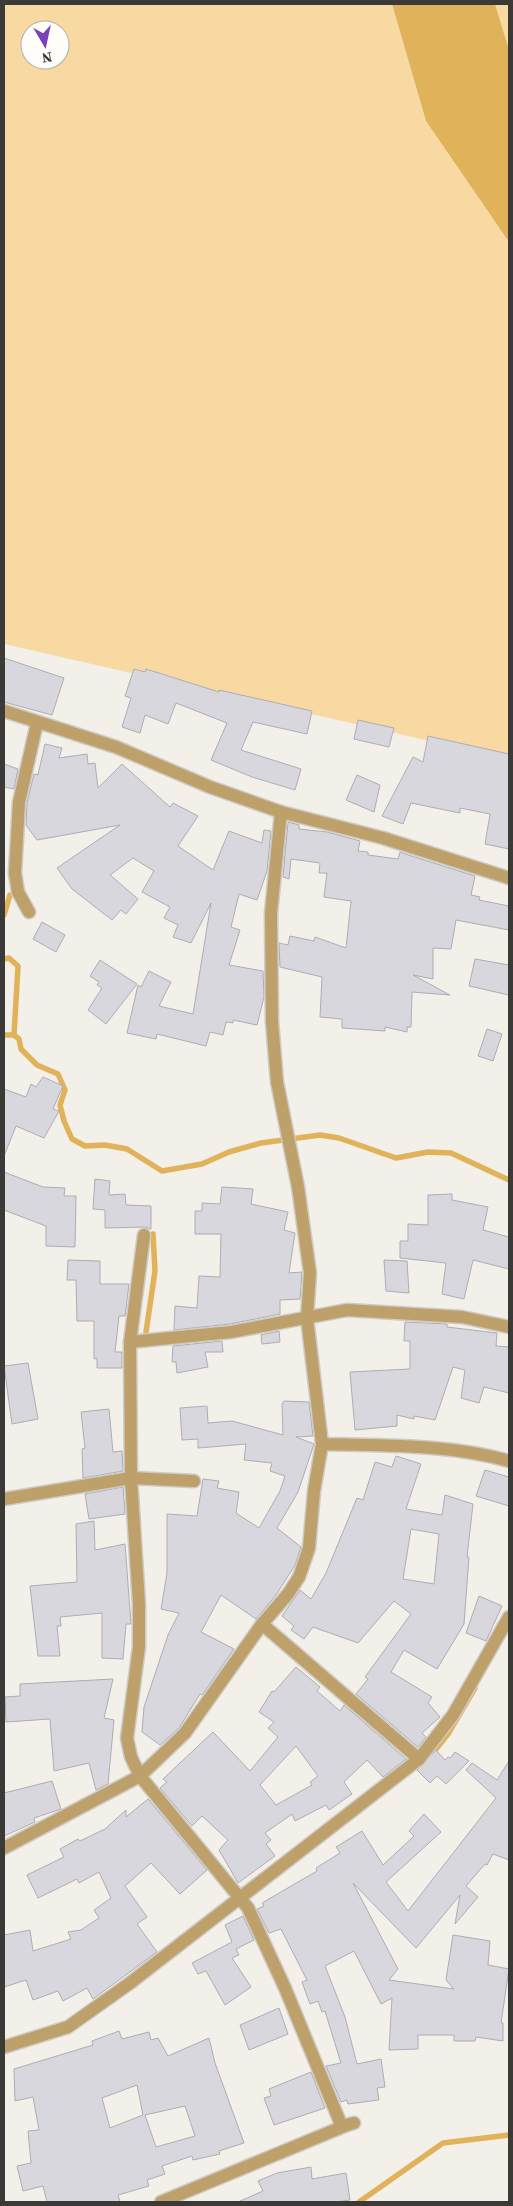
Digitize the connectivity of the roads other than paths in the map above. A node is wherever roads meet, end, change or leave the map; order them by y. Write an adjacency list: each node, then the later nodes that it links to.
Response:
1 (4, 711): 2 (street)
2 (37, 723): 3 (street); 5 (street)
3 (281, 812): 4 (street); 7 (street)
4 (509, 878)
5 (29, 912)
6 (144, 1235): 9 (street)
7 (307, 1318): 8 (street); 9 (street); 10 (street)
8 (509, 1327)
9 (130, 1342): 12 (street)
10 (322, 1444): 11 (street); 16 (street)
11 (509, 1461)
12 (131, 1478): 13 (street); 14 (street); 18 (street)
13 (194, 1481)
14 (4, 1499)
15 (509, 1617): 17 (street)
16 (262, 1624): 17 (street); 18 (street)
17 (418, 1759): 20 (street)
18 (140, 1776): 19 (street); 20 (street)
19 (4, 1848)
20 (239, 1898): 21 (street); 22 (street)
21 (4, 2047)
22 (161, 2202)

